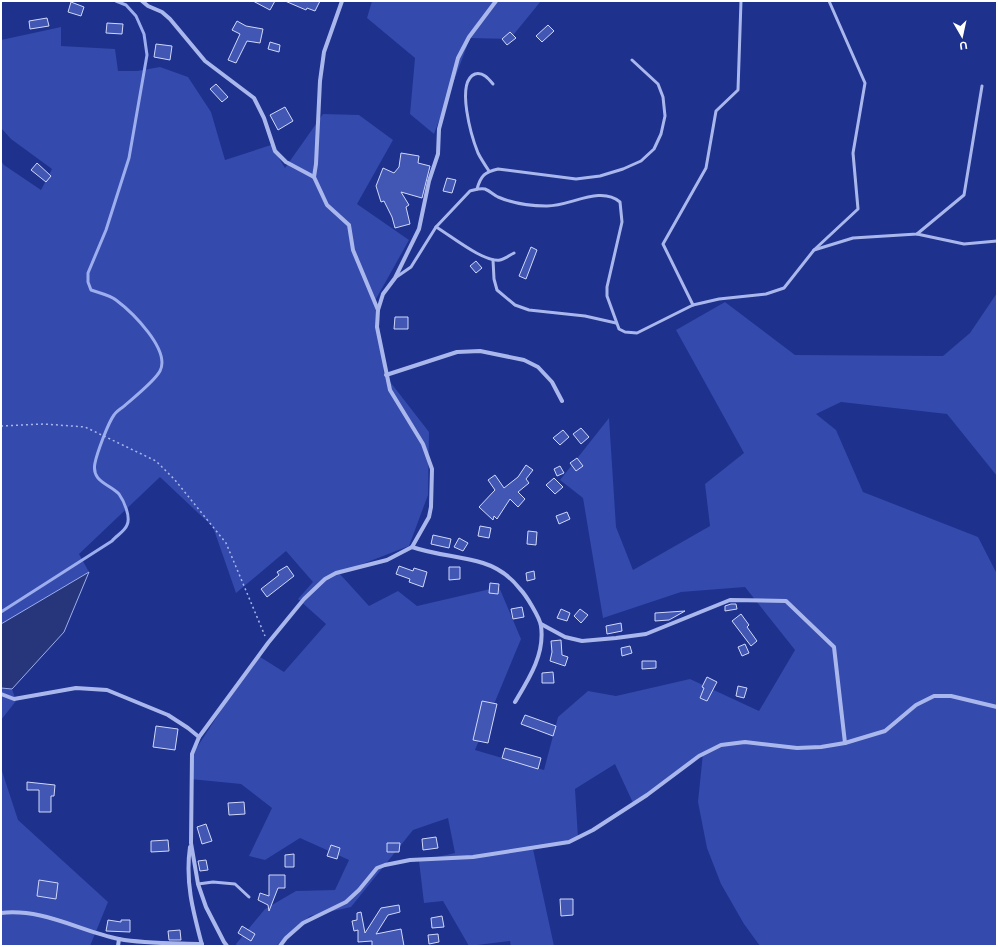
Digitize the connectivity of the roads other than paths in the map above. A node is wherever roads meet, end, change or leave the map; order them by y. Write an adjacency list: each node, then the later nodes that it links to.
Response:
1 (142, 1): 10 (street)
2 (342, 1): 10 (street)
3 (496, 1): 18 (street)
4 (741, 1): 19 (lane)
5 (830, 1): 15 (lane)
6 (632, 60): 9 (lane)
7 (493, 84): 9 (lane)
8 (982, 86): 13 (lane)
9 (489, 172): 11 (lane)
10 (314, 177): 20 (street)
11 (478, 189): 12 (lane); 21 (lane)
12 (436, 227): 17 (lane); 18 (lane)
13 (917, 234): 14 (lane); 15 (lane)
14 (997, 241)
15 (814, 250): 19 (lane)
16 (514, 253): 17 (lane)
17 (493, 260): 21 (lane)
18 (395, 278): 20 (street)
19 (693, 305): 21 (lane)
20 (378, 310): 22 (street)
21 (616, 323)
22 (386, 375): 23 (street); 24 (street)
23 (562, 401)
24 (412, 547): 25 (street); 29 (street)
25 (541, 624): 27 (street); 30 (street)
26 (1, 694): 29 (street)
27 (515, 702)
28 (997, 707): 30 (street)
29 (199, 737): 31 (street)
30 (845, 743): 39 (street)
31 (191, 843): 32 (street); 36 (street)
32 (198, 884): 33 (lane); 38 (street)
33 (249, 896)
34 (1, 913): 35 (street)
35 (119, 939): 36 (street); 37 (street)
36 (202, 945)
37 (118, 946)
38 (227, 946)
39 (280, 946)

